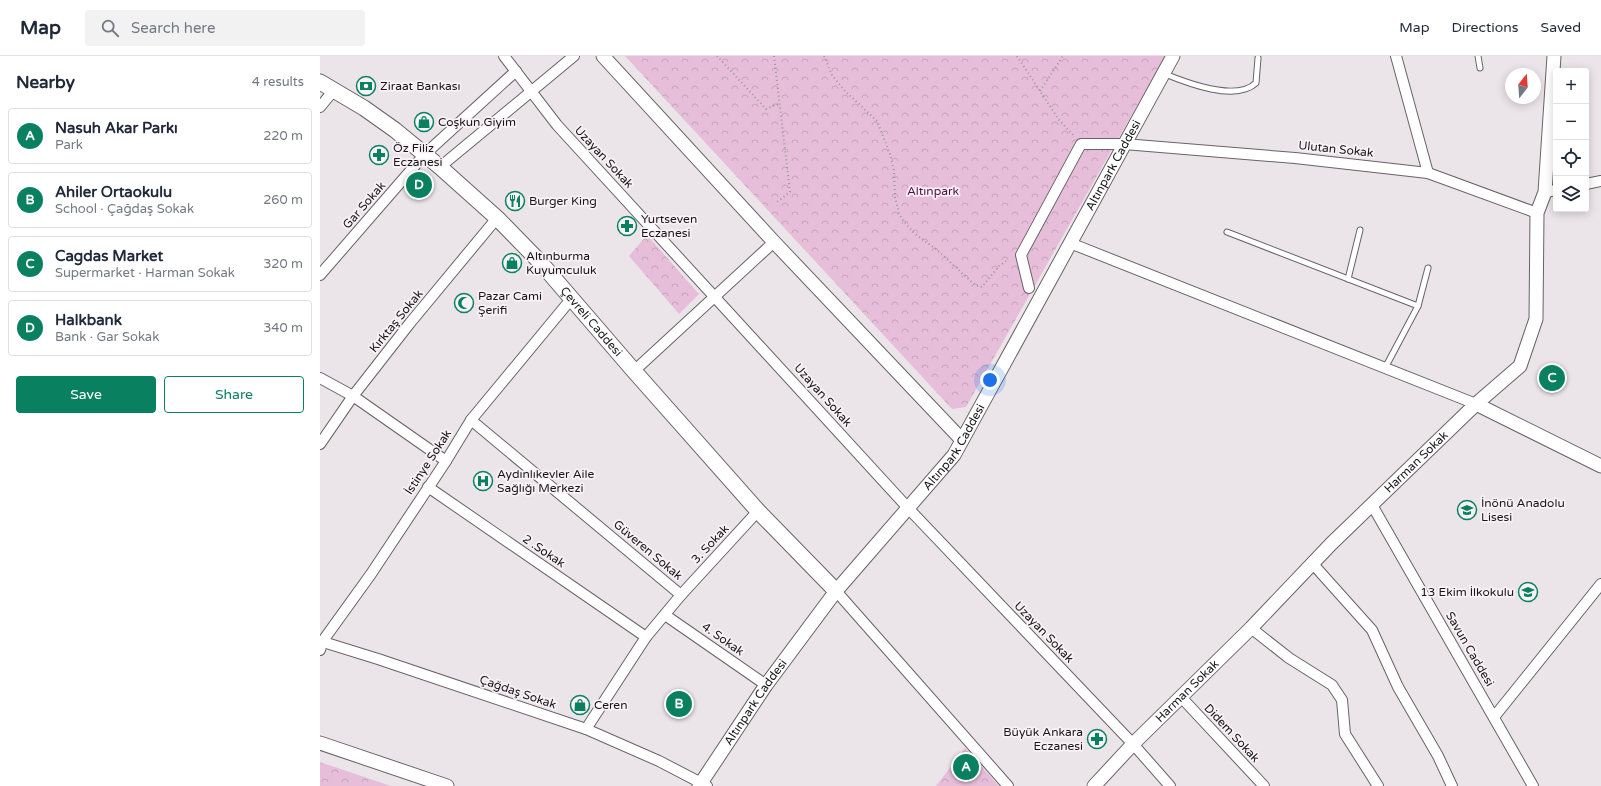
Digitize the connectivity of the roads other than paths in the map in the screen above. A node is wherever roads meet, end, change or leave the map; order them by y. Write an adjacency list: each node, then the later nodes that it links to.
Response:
1 (504, 56): 10 (street, Uzayan Sokak)
2 (574, 56): 14 (street)
3 (603, 56): 27 (street)
4 (1174, 56): 11 (street, Altınpark Caddesi)
5 (1396, 56): 19 (street)
6 (1478, 56): 9 (lane)
7 (1554, 56): 22 (street, Harman Sokak)
8 (1258, 58): 11 (lane)
9 (1480, 68)
10 (516, 71): 14 (street, Uzayan Sokak); 17 (street, Gar Sokak)
11 (1164, 73): 16 (street, Altınpark Caddesi)
12 (320, 82): 13 (main road, Çevreli Caddesi)
13 (334, 90): 15 (street); 17 (main road, Çevreli Caddesi)
14 (531, 92): 18 (street); 33 (street, Uzayan Sokak)
15 (320, 107)
16 (1124, 144): 19 (street, Ulutan Sokak); 28 (street, Altınpark Caddesi); 32 (street, Ulutan Sokak)
17 (425, 154): 18 (main road, Çevreli Caddesi); 30 (street, Gar Sokak)
18 (440, 167): 24 (main road, Çevreli Caddesi)
19 (1428, 173): 23 (street, Ulutan Sokak)
20 (1601, 181): 21 (street)
21 (1589, 183)
22 (1551, 191): 23 (street, Harman Sokak)
23 (1537, 213): 40 (street, Harman Sokak)
24 (497, 218): 34 (main road, Çevreli Caddesi); 39 (street, Kırktaş Sokak)
25 (1360, 230): 31 (lane)
26 (1227, 232): 31 (lane)
27 (774, 242): 33 (street); 42 (street)
28 (1070, 243): 36 (street); 42 (street, Altınpark Caddesi)
29 (1428, 268): 35 (lane)
30 (320, 275)
31 (1348, 279): 35 (lane)
32 (1029, 288)
33 (716, 297): 37 (street); 48 (street, Uzayan Sokak)
34 (572, 298): 37 (main road, Çevreli Caddesi); 41 (street, İstinye Sokak)
35 (1418, 306): 36 (lane)
36 (1385, 368): 40 (street)
37 (634, 371): 49 (main road, Çevreli Caddesi)
38 (320, 378): 39 (street)
39 (353, 396): 43 (street, Kırktaş Sokak); 44 (street)
40 (1476, 404): 45 (street); 47 (street, Harman Sokak)
41 (471, 420): 44 (street, İstinye Sokak); 53 (street, Güveren Sokak)
42 (962, 440): 48 (street, Altınpark Caddesi)
43 (320, 444)
44 (446, 461): 46 (street, İstinye Sokak)
45 (1601, 466)
46 (428, 487): 56 (street, 2 .Sokak); 57 (street, İstinye Sokak)
47 (1372, 505): 50 (street, Harman Sokak); 60 (street, Savun Caddesi)
48 (908, 508): 52 (street, Altınpark Caddesi); 63 (street, Uzayan Sokak)
49 (758, 511): 52 (main road, Çevreli Caddesi); 53 (street, 3. Sokak)
50 (1312, 563): 55 (street, Harman Sokak); 71 (street)
51 (1601, 584): 60 (street)
52 (836, 591): 58 (street, Altınpark Caddesi); 66 (street)
53 (681, 595): 54 (street, Güveren Sokak)
54 (665, 615): 56 (street, Güveren Sokak); 58 (street, 4. Sokak)
55 (1251, 628): 59 (street, Harman Sokak); 70 (street)
56 (646, 637): 61 (street, Güveren Sokak)
57 (321, 644): 61 (street, Çağdaş Sokak)
58 (766, 685): 64 (street, Altınpark Caddesi)
59 (1181, 697): 63 (street, Harman Sokak); 69 (street, Didem Sokak)
60 (1494, 718): 72 (street, Savun Caddesi)
61 (586, 729): 64 (street, Çağdaş Sokak)
62 (320, 743): 65 (street)
63 (1132, 744): 67 (street, Harman Sokak); 68 (street, Uzayan Sokak)
64 (702, 785)
65 (446, 786)
66 (1008, 786)
67 (1094, 786)
68 (1170, 786)
69 (1264, 786)
70 (1378, 786)
71 (1452, 786)
72 (1533, 786)

